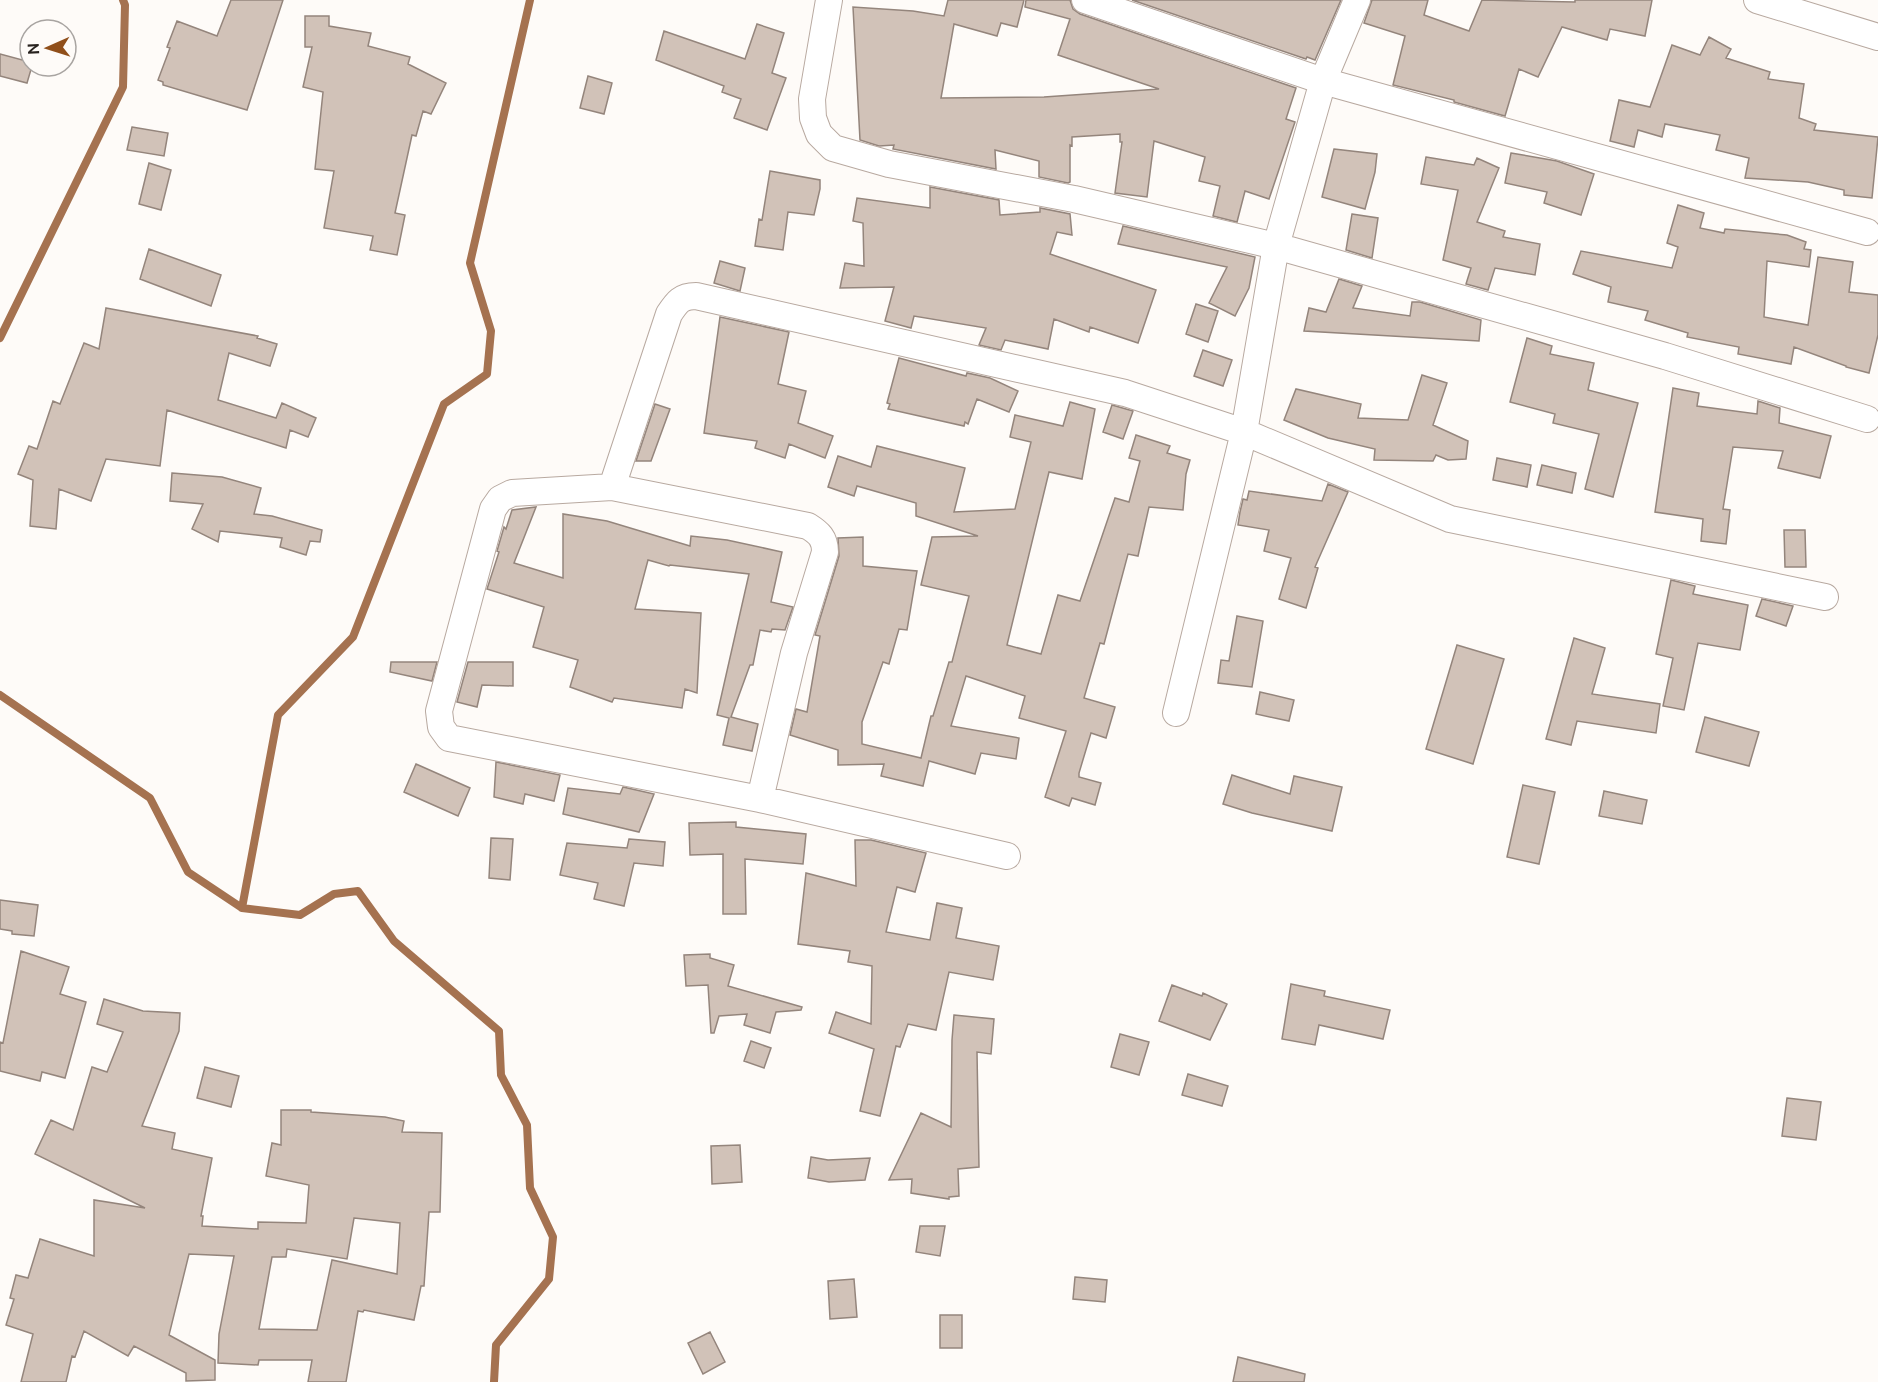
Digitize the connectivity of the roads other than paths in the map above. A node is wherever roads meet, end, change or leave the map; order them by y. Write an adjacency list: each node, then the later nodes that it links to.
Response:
1 (829, 0): 8 (street)
2 (1084, 0): 6 (street)
3 (1357, 0): 6 (street)
4 (1757, 0): 5 (street)
5 (1878, 37)
6 (1323, 81): 7 (street); 8 (street)
7 (1867, 232)
8 (1276, 246): 9 (street); 10 (street)
9 (1867, 419)
10 (1244, 432): 11 (street); 12 (street); 13 (street)
11 (612, 487): 14 (street); 14 (street)
12 (1825, 597)
13 (1176, 713)
14 (760, 799): 15 (street)
15 (1008, 856)

